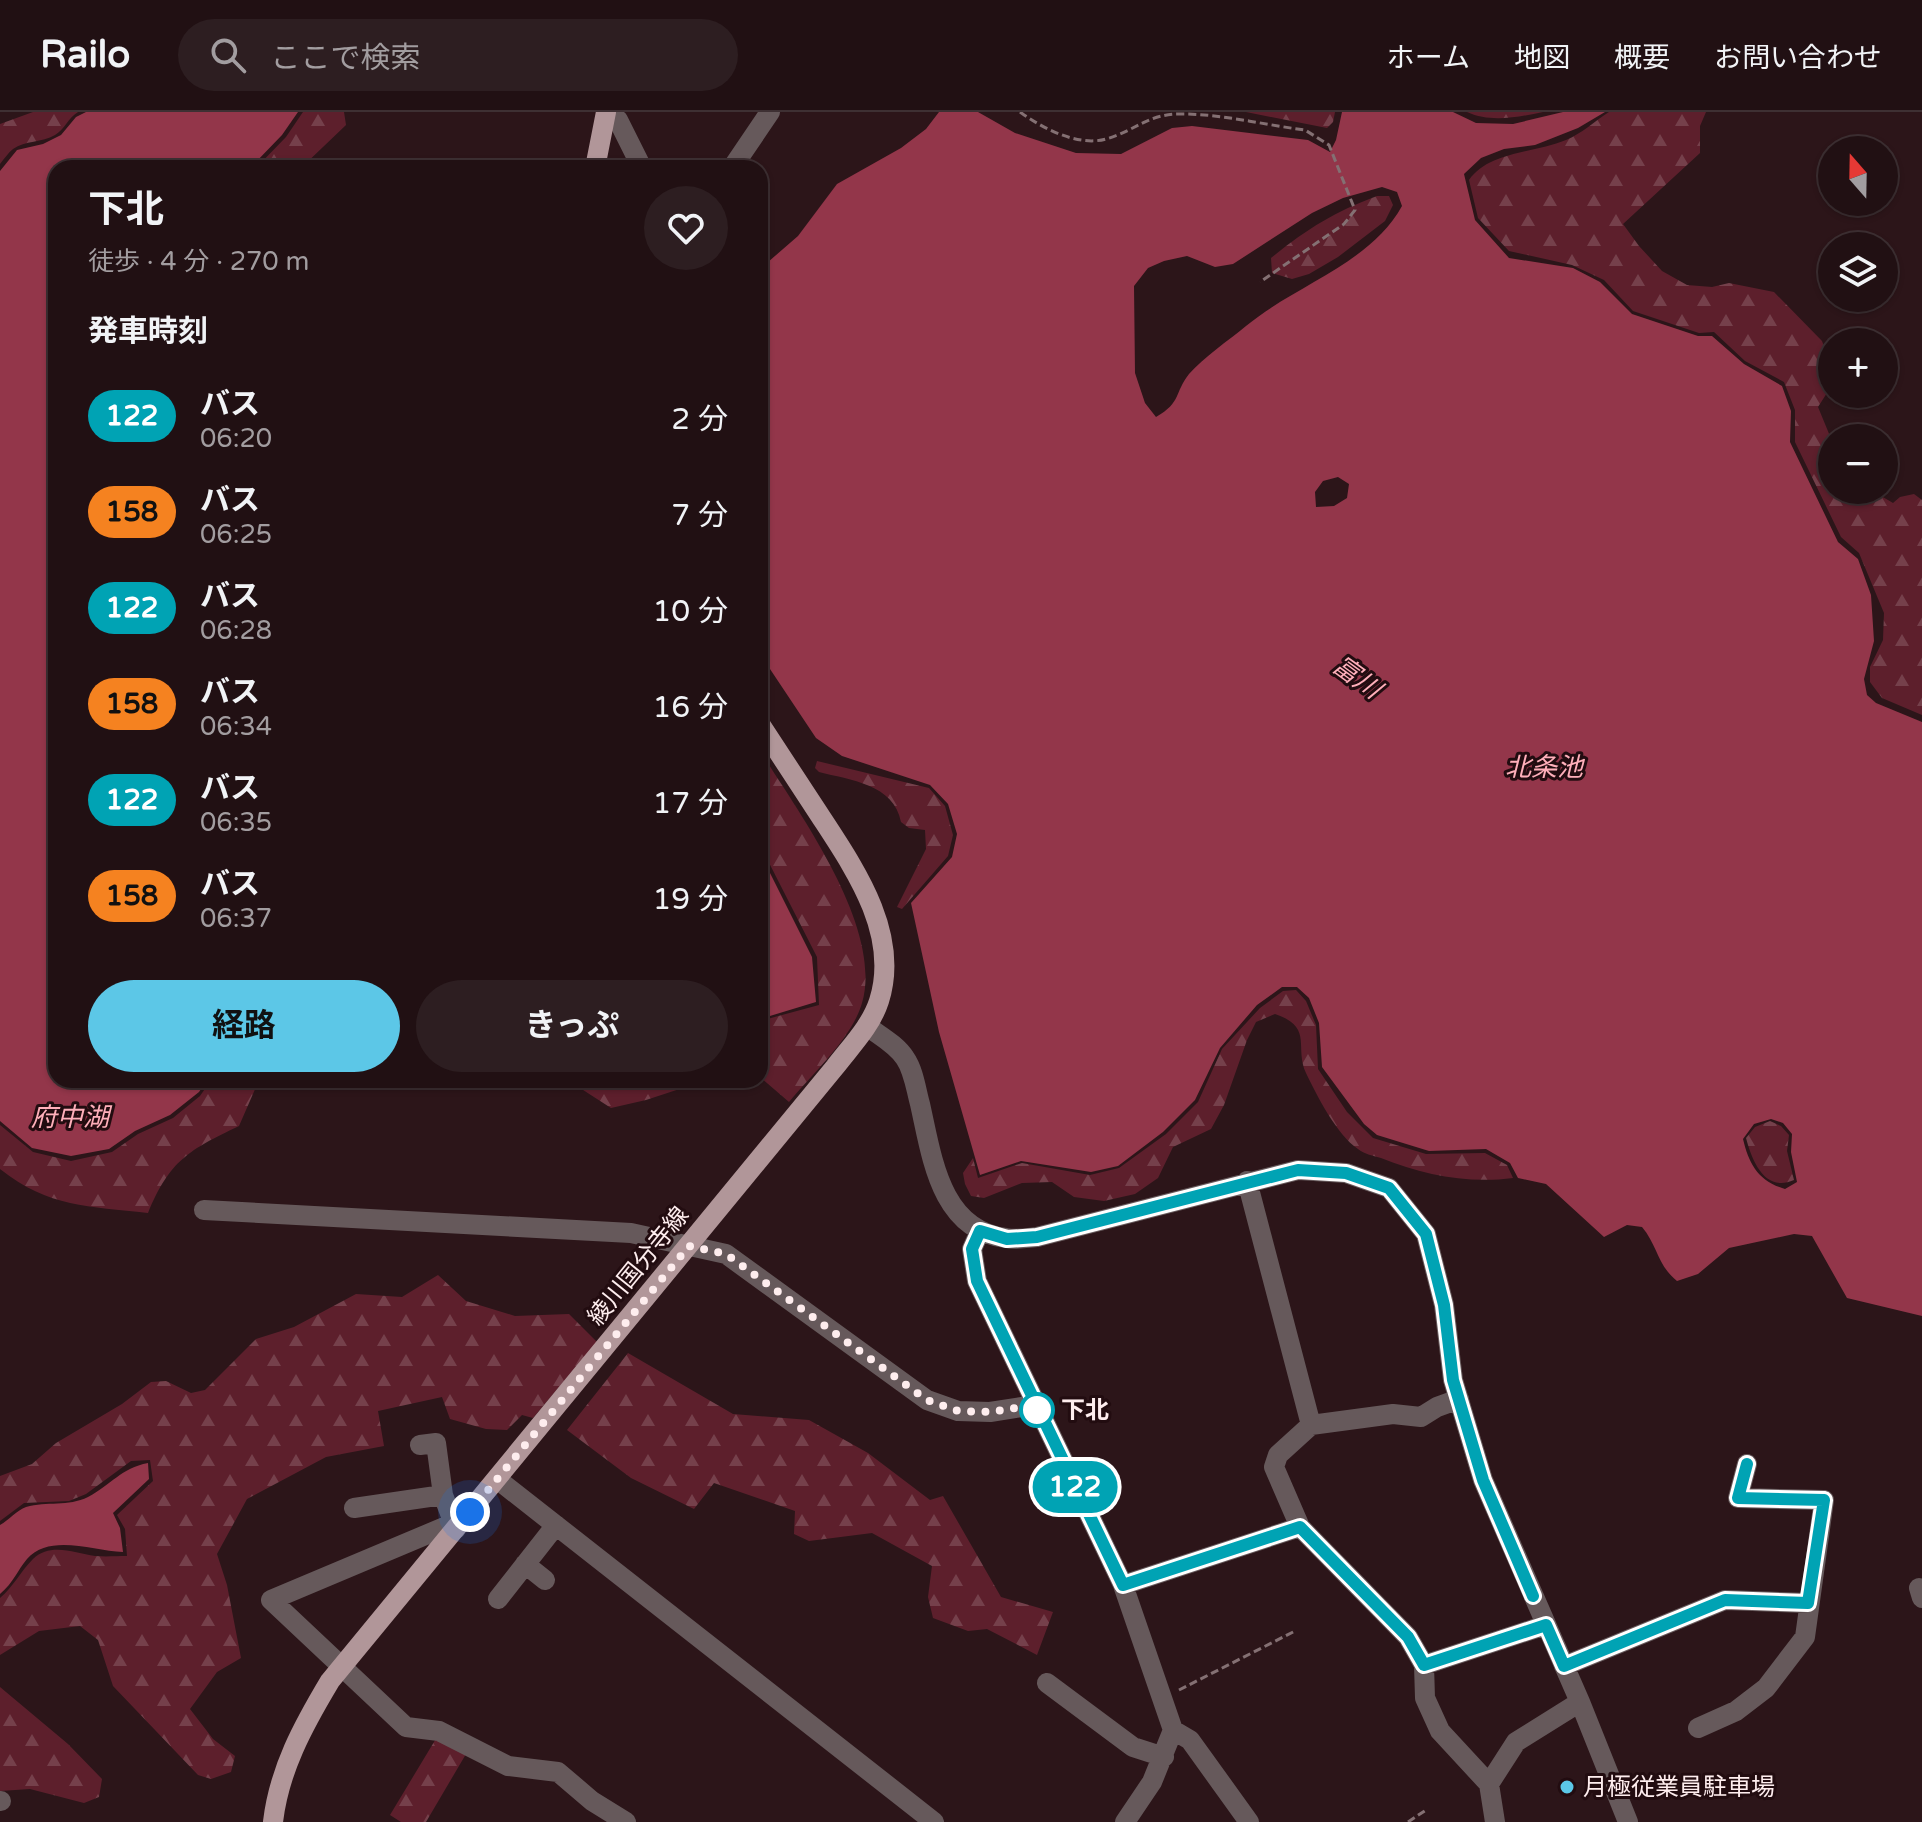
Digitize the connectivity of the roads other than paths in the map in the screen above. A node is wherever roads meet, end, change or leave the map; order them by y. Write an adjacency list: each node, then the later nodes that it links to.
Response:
1 (606, 112): 3 (main road); 4 (street)
2 (770, 112): 5 (street)
3 (597, 160)
4 (638, 160)
5 (737, 160)
6 (768, 736): 7 (main road, 綾川国分寺線)
7 (867, 1026): 10 (street); 11 (main road, 綾川国分寺線)
8 (1247, 1181): 10 (street); 12 (street); 14 (street)
9 (204, 1210): 11 (street)
10 (980, 1231): 13 (street)
11 (689, 1246): 13 (street); 17 (main road, 綾川国分寺線)
12 (1459, 1399): 14 (street); 28 (street)
13 (1035, 1405): 25 (street)
14 (1311, 1425): 22 (street)
15 (420, 1445): 18 (street)
16 (1747, 1464): 27 (street)
17 (497, 1479): 20 (street); 21 (main road, 綾川国分寺線)
18 (443, 1495): 19 (street); 21 (street)
19 (354, 1508)
20 (556, 1525): 23 (street); 40 (street)
21 (455, 1526): 30 (main road, 綾川国分寺線); 30 (street)
22 (1300, 1527): 25 (street); 29 (street)
23 (525, 1564): 24 (street); 26 (street)
24 (545, 1580)
25 (1123, 1585): 35 (street)
26 (498, 1599)
27 (1808, 1603): 31 (street); 34 (street)
28 (1546, 1625): 29 (street); 31 (street)
29 (1424, 1665): 37 (street)
30 (342, 1666): 38 (main road, 綾川国分寺線); 39 (street)
31 (1564, 1666): 33 (street)
32 (1047, 1683): 36 (street)
33 (1580, 1702): 37 (street); 44 (street)
34 (1698, 1728)
35 (1173, 1730): 36 (street); 42 (street)
36 (1164, 1757): 41 (street)
37 (1489, 1784): 43 (street)
38 (273, 1822)
39 (626, 1822)
40 (934, 1822)
41 (1125, 1822)
42 (1249, 1822)
43 (1495, 1822)
44 (1628, 1822)

